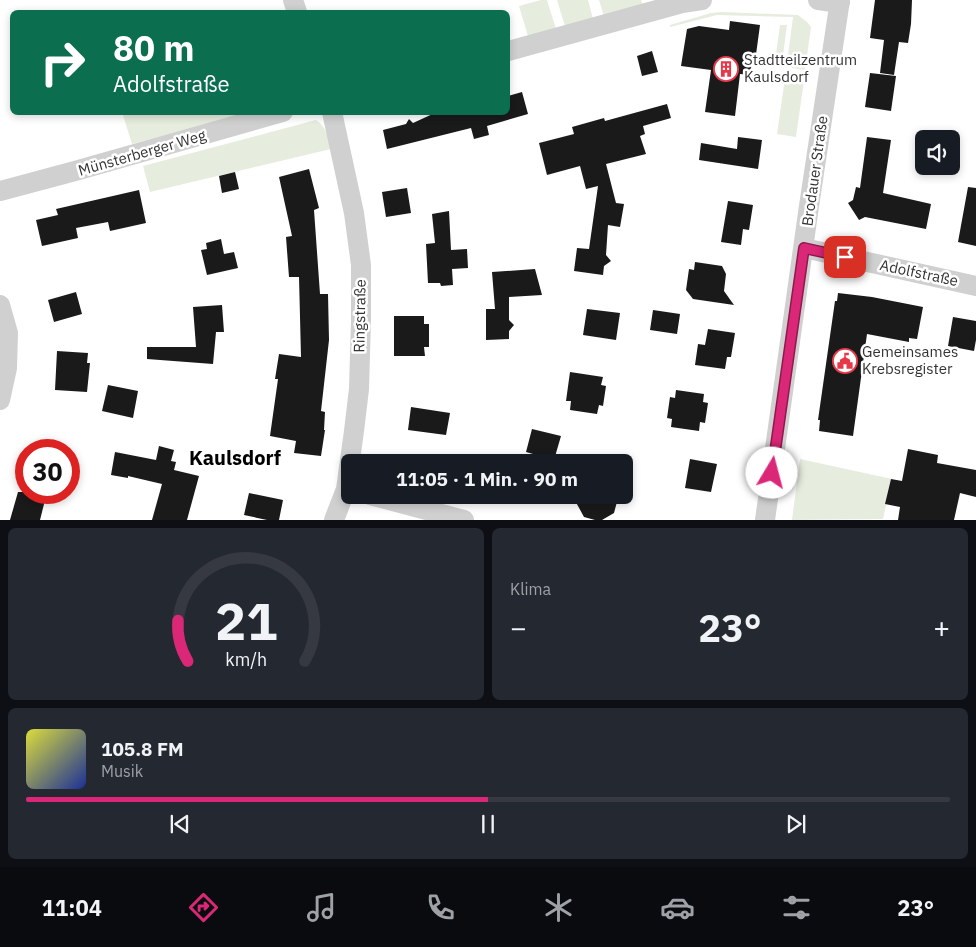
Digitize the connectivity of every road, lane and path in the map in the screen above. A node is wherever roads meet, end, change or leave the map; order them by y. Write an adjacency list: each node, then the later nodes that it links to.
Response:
1 (702, 0): 4 (street)
2 (818, 0): 3 (street)
3 (840, 2): 8 (street, Brodauer Straße)
4 (510, 50)
5 (272, 115): 7 (street, Münsterberger Weg)
6 (333, 115): 12 (street, Ringstraße)
7 (0, 191)
8 (804, 248): 9 (street, Adolfstraße); 17 (street, Brodauer Straße)
9 (976, 286)
10 (0, 305): 11 (street)
11 (0, 400)
12 (352, 454)
13 (341, 504): 15 (street, Ringstraße)
14 (404, 504): 16 (street)
15 (334, 520)
16 (464, 520)
17 (765, 520)

